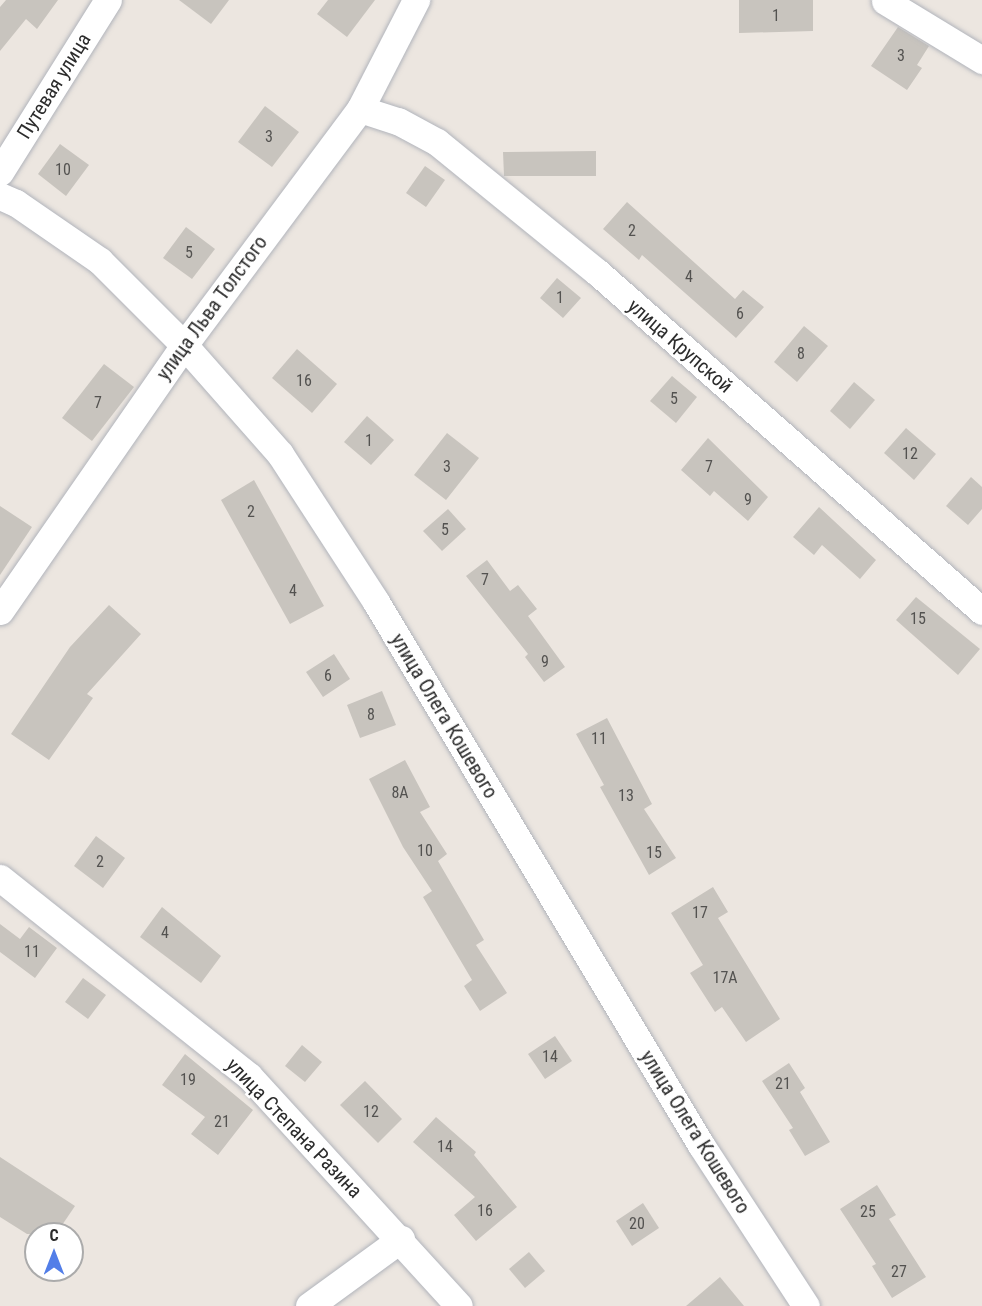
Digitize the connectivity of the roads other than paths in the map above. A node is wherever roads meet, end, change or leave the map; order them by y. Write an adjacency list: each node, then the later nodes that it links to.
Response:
1 (108, 0): 6 (street, Путевая улица)
2 (416, 0): 5 (street, улица Льва Толстого)
3 (885, 0): 4 (street)
4 (982, 60)
5 (360, 109): 8 (street, улица Льва Толстого); 10 (street, улица Крупской)
6 (0, 171)
7 (0, 196): 8 (street, улица Олега Кошевого)
8 (184, 345): 9 (street, улица Льва Толстого); 15 (street, улица Олега Кошевого)
9 (0, 611)
10 (982, 611)
11 (0, 878): 12 (street, улица Степана Разина)
12 (401, 1239): 13 (street); 14 (street, улица Степана Разина)
13 (309, 1306)
14 (459, 1306)
15 (806, 1306)

